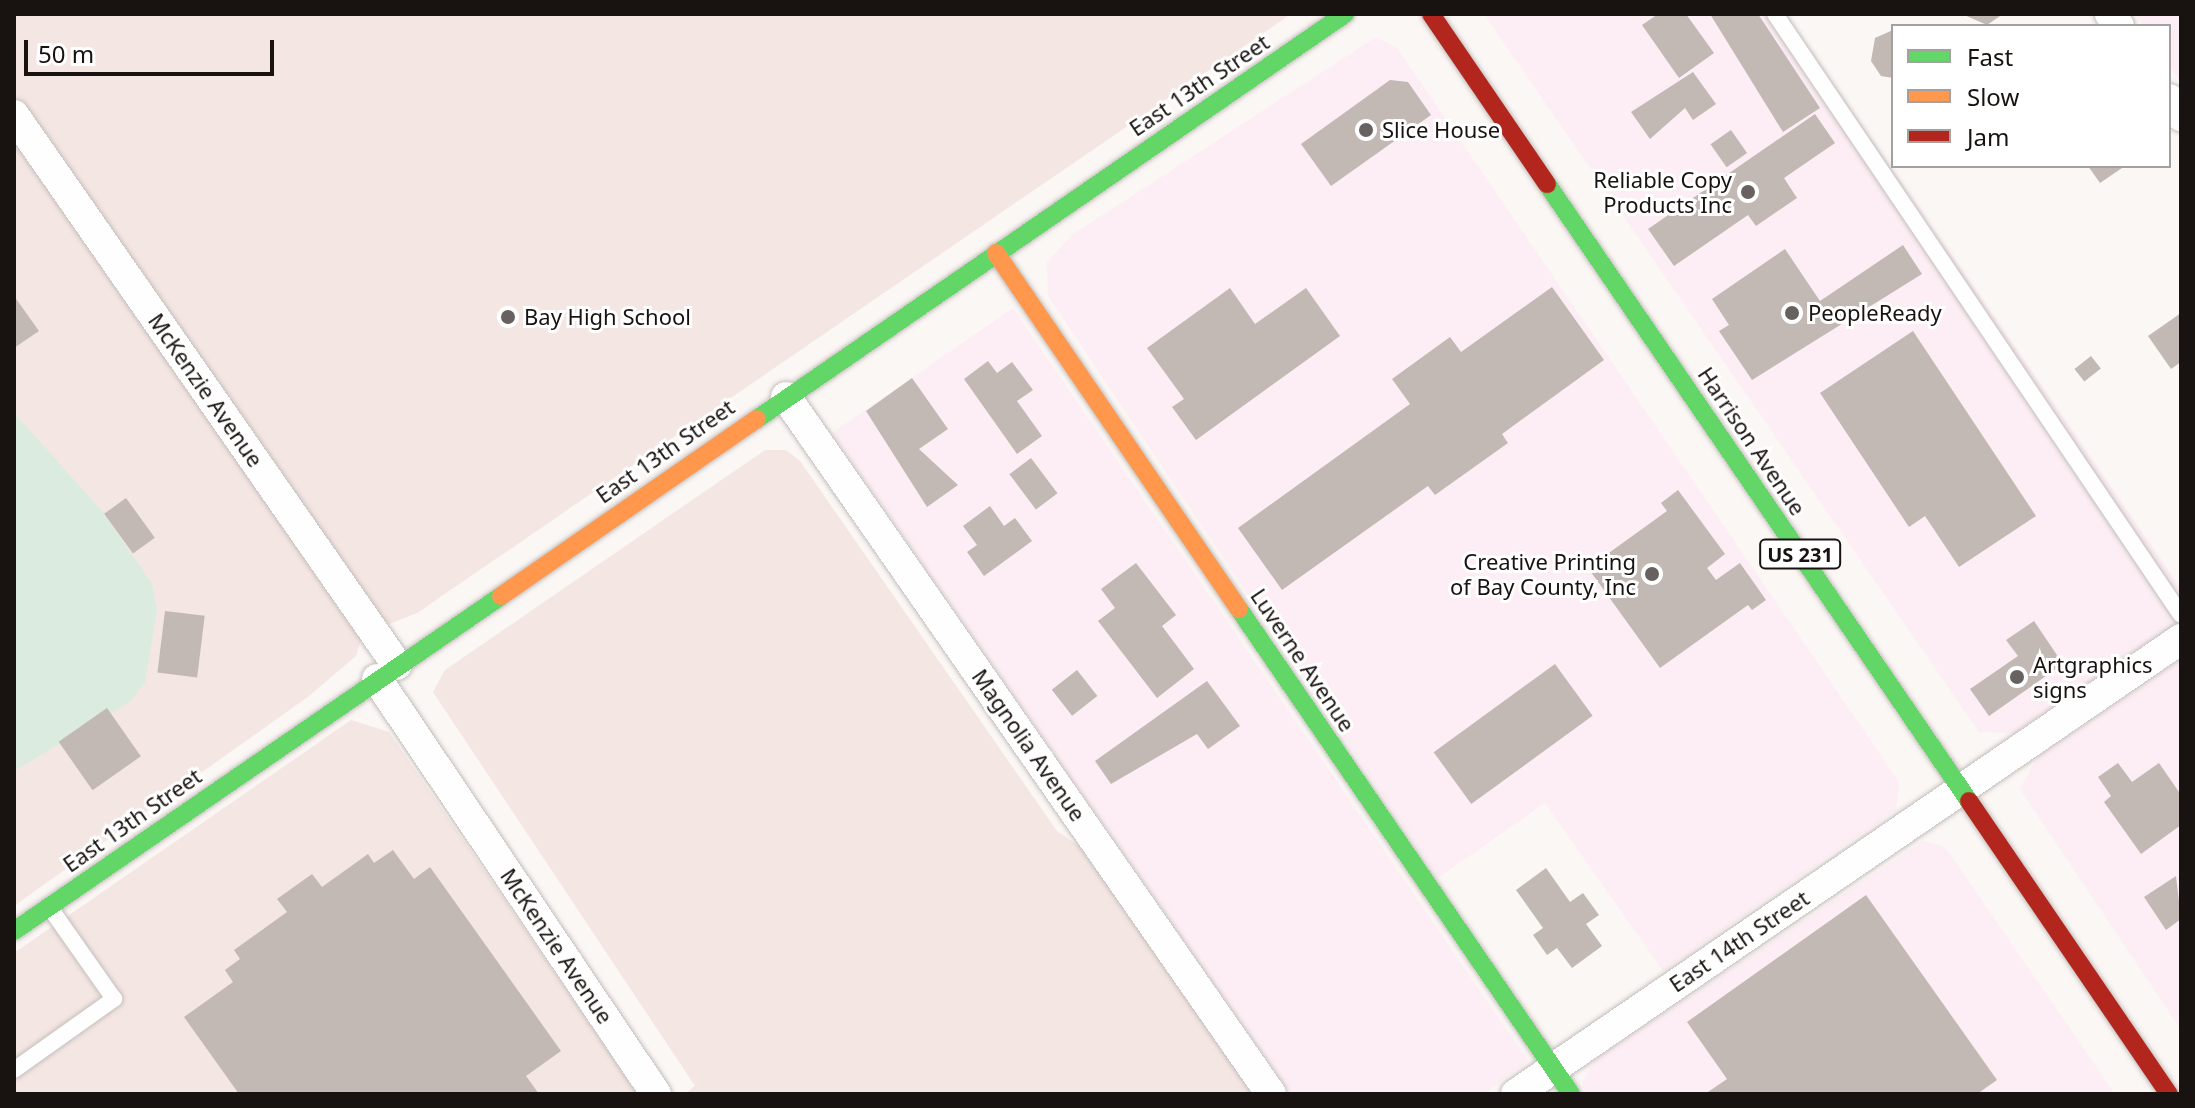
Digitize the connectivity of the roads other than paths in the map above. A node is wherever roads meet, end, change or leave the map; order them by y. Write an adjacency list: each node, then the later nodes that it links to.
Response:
1 (1345, 14): 5 (street, East 13th Street)
2 (1431, 14): 10 (street, Harrison Avenue / US 231)
3 (1775, 14): 7 (lane)
4 (14, 115): 9 (street, McKenzie Avenue)
5 (996, 253): 6 (street, East 13th Street); 13 (street, Luverne Avenue)
6 (786, 397): 9 (street, East 13th Street); 16 (street, Magnolia Avenue)
7 (2181, 615)
8 (2181, 639): 10 (street, East 14th Street)
9 (387, 672): 11 (street, East 13th Street); 15 (street, McKenzie Avenue)
10 (1961, 789): 13 (street, East 14th Street); 19 (street, Harrison Avenue / US 231)
11 (49, 906): 12 (street, East 13th Street); 14 (lane)
12 (14, 931)
13 (1553, 1068): 17 (street, East 14th Street); 18 (street, Luverne Avenue)
14 (14, 1070)
15 (656, 1094)
16 (1271, 1094)
17 (1516, 1094)
18 (1571, 1094)
19 (2169, 1094)

